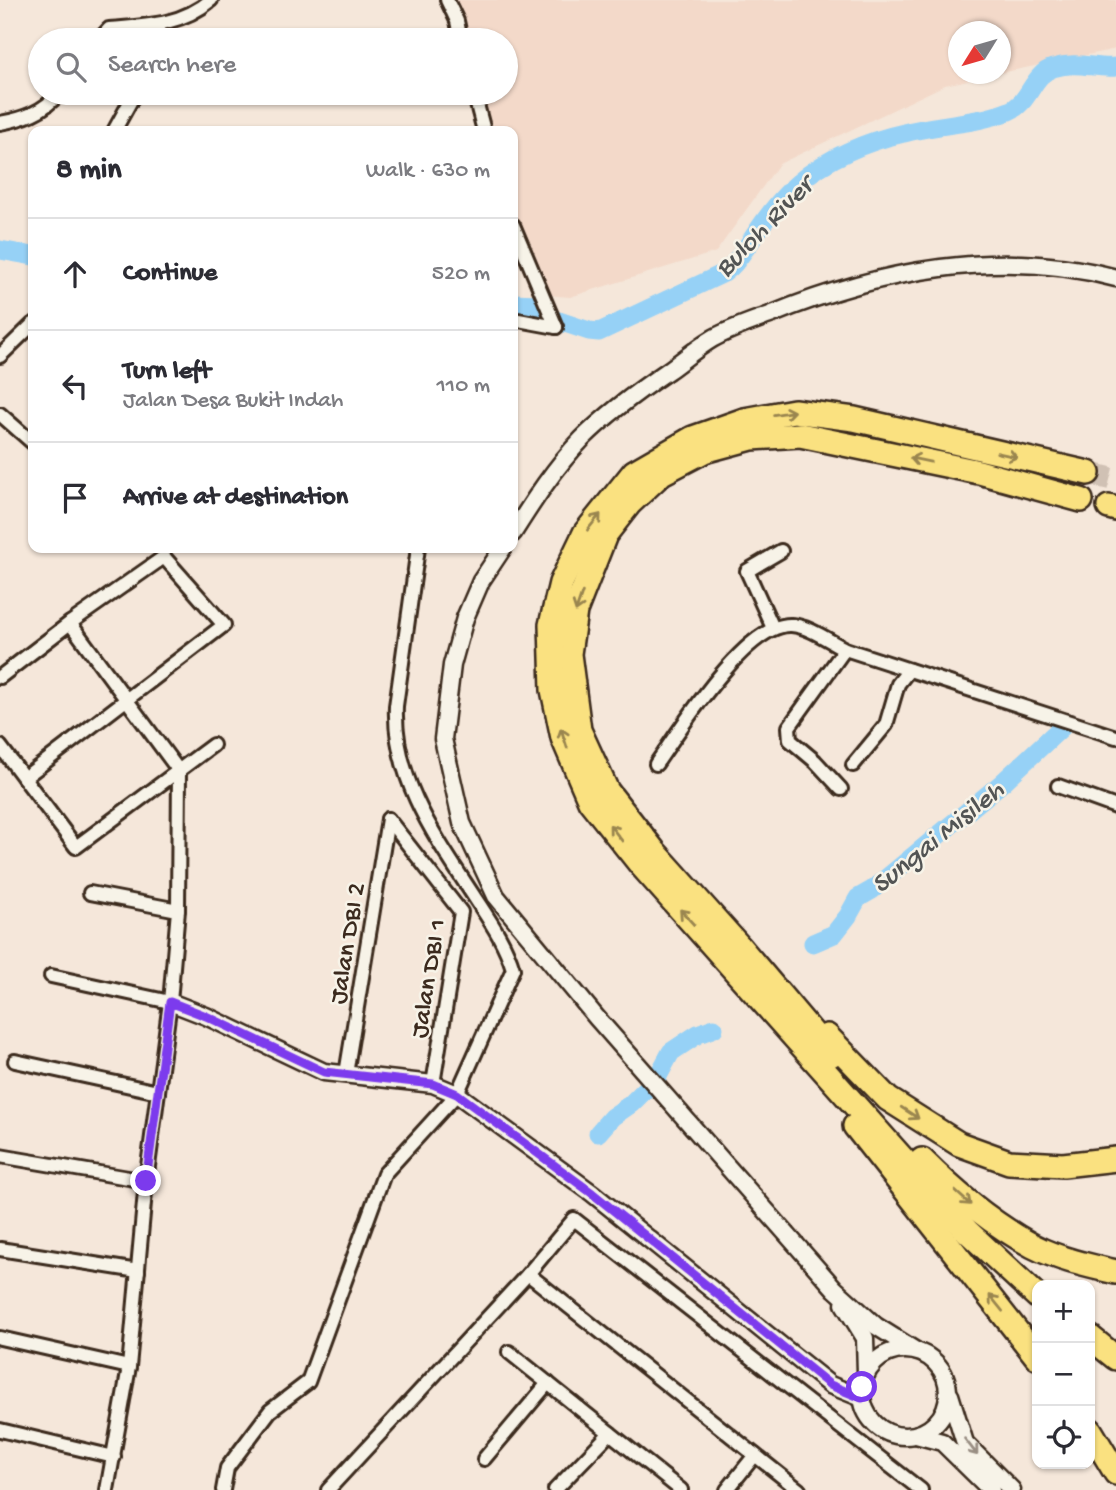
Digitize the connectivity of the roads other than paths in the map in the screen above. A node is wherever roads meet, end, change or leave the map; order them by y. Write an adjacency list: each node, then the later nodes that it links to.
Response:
1 (211, 0): 3 (street)
2 (447, 0): 6 (street)
3 (160, 25): 4 (street); 5 (street)
4 (122, 28)
5 (159, 28)
6 (458, 28)
7 (47, 105): 10 (street)
8 (128, 105): 11 (street)
9 (477, 105): 12 (street)
10 (0, 123)
11 (117, 126)
12 (483, 126)
13 (518, 237): 15 (street)
14 (1116, 278): 22 (street)
15 (518, 320)
16 (28, 329): 17 (street)
17 (0, 356)
18 (0, 414): 19 (street)
19 (28, 439)
20 (1088, 473): 41 (highway, one-way to 20)
21 (1081, 500): 41 (highway, one-way to 41)
22 (518, 526)
23 (780, 551): 27 (street)
24 (417, 553): 53 (street)
25 (500, 553): 61 (street)
26 (70, 623): 30 (street); 31 (street); 31 (street)
27 (773, 628): 28 (street); 35 (street)
28 (845, 649): 29 (street); 40 (street)
29 (909, 670): 32 (street); 36 (street)
30 (0, 677)
31 (127, 699): 37 (street); 38 (street)
32 (1116, 737)
33 (214, 745): 37 (street)
34 (0, 746): 38 (street)
35 (656, 764)
36 (853, 765)
37 (179, 771): 38 (street); 45 (street)
38 (24, 778)
39 (1058, 786): 42 (street)
40 (841, 789)
41 (599, 796): 46 (highway)
42 (1116, 807)
43 (388, 819): 50 (street, Jalan DBI 2); 51 (street, Jalan DBI 1)
44 (90, 893): 45 (street)
45 (178, 910): 48 (street)
46 (736, 957): 55 (highway, one-way to 55); 59 (highway, one-way to 59); 62 (highway); 65 (highway, one-way to 46)
47 (51, 976): 48 (street)
48 (170, 1002): 50 (street); 52 (street)
49 (15, 1061): 52 (street)
50 (346, 1074): 51 (street)
51 (433, 1084): 53 (street)
52 (158, 1092): 56 (street)
53 (457, 1094): 73 (street); 85 (street)
54 (0, 1156): 56 (street)
55 (1116, 1159)
56 (146, 1181): 58 (street)
57 (0, 1249): 58 (street)
58 (138, 1271): 69 (street)
59 (1116, 1272)
60 (528, 1273): 78 (street); 82 (street); 89 (street)
61 (835, 1289): 66 (street); 70 (street)
62 (1032, 1291)
63 (0, 1338): 69 (street)
64 (1095, 1341): 68 (highway)
65 (1032, 1350)
66 (916, 1351): 70 (street); 72 (street)
67 (509, 1352): 71 (street)
68 (1116, 1358)
69 (129, 1367): 79 (street)
70 (865, 1375): 73 (street)
71 (548, 1383): 75 (street); 80 (street)
72 (949, 1392): 76 (street); 91 (street, one-way to 91)
73 (862, 1398): 76 (street)
74 (0, 1430): 79 (street)
75 (610, 1433): 83 (street); 86 (street)
76 (916, 1435): 90 (street)
77 (1095, 1438): 81 (highway)
78 (755, 1455): 87 (street); 88 (street)
79 (114, 1457): 84 (street)
80 (484, 1459)
81 (1116, 1473)
82 (337, 1487)
83 (559, 1488)
84 (107, 1490)
85 (223, 1490)
86 (681, 1490)
87 (727, 1490)
88 (799, 1490)
89 (921, 1490)
90 (991, 1490)
91 (1012, 1490)

